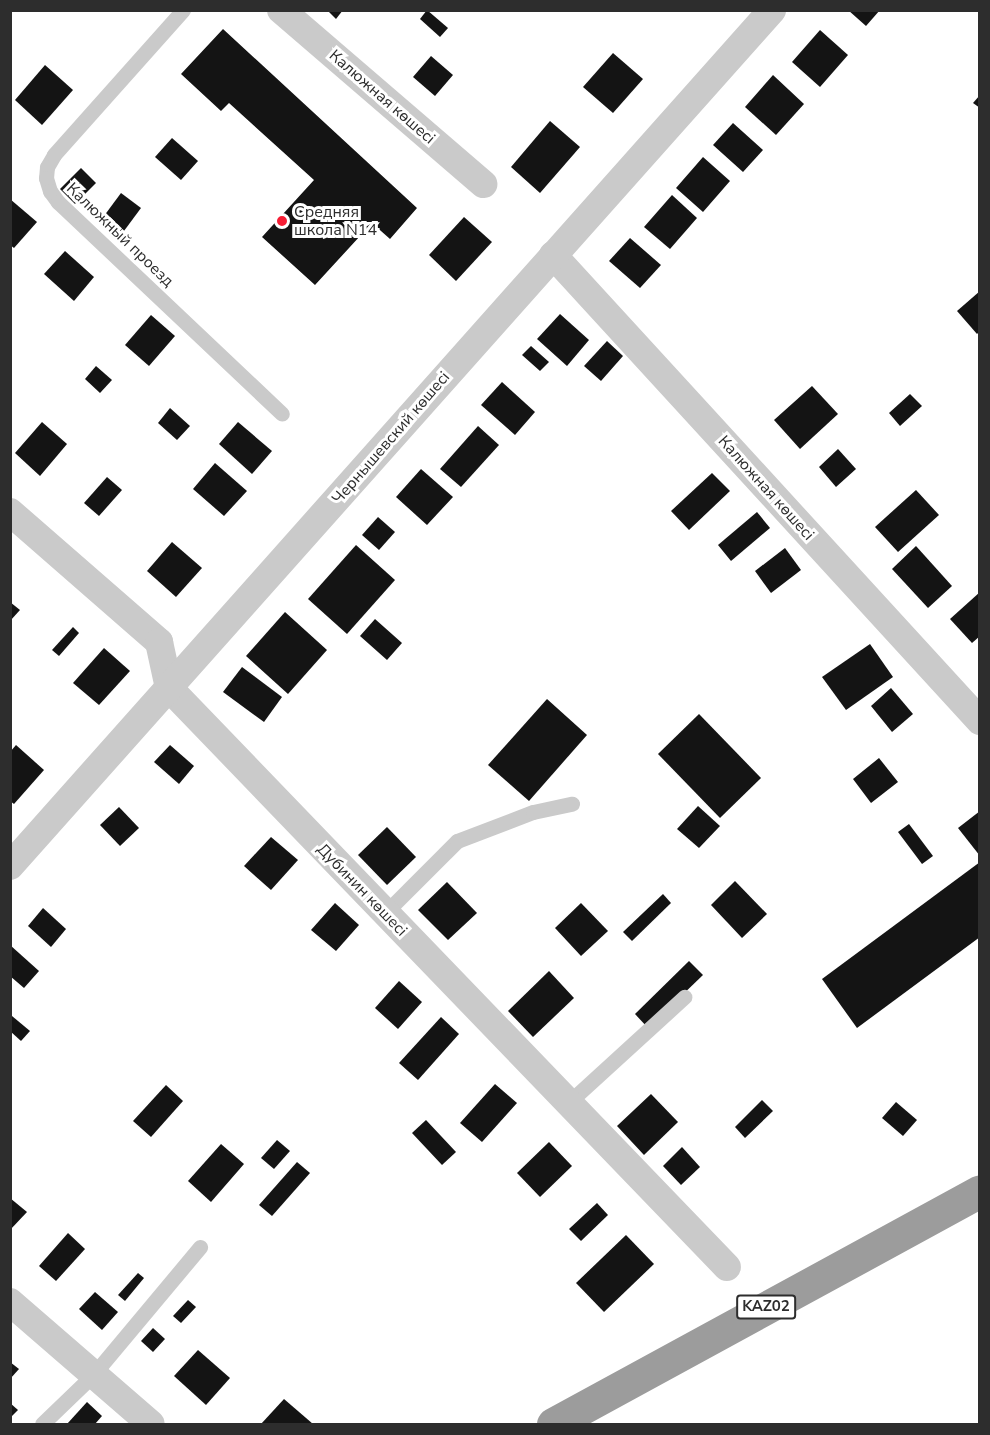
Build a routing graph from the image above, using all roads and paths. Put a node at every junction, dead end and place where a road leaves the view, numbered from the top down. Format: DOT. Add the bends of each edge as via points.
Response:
graph roads {
  1 [pos="183,10"];
  2 [pos="281,10"];
  3 [pos="772,10"];
  4 [pos="483,184"];
  5 [pos="553,255"];
  6 [pos="282,414"];
  7 [pos="10,512"];
  8 [pos="169,688"];
  9 [pos="980,721"];
  10 [pos="572,804"];
  11 [pos="10,866"];
  12 [pos="385,914"];
  13 [pos="684,997"];
  14 [pos="567,1104"];
  15 [pos="980,1191"];
  16 [pos="200,1247"];
  17 [pos="727,1267"];
  18 [pos="10,1302"];
  19 [pos="93,1375"];
  20 [pos="42,1425"];
  21 [pos="151,1425"];
  22 [pos="553,1425"];
  1 -- 6 [label="lane, Калюжный проезд" via="54,155 47,166 48,184 58,202"];
  2 -- 4 [label="street, Калюжная көшесі"];
  3 -- 5 [label="street, Чернышевский көшесі"];
  5 -- 8 [label="street, Чернышевский көшесі"];
  5 -- 9 [label="street, Калюжная көшесі"];
  7 -- 8 [label="street" via="159,642"];
  8 -- 11 [label="street, Чернышевский көшесі"];
  8 -- 12 [label="street, Дубинин көшесі"];
  10 -- 12 [label="lane" via="533,812 457,841"];
  12 -- 14 [label="street, Дубинин көшесі"];
  13 -- 14 [label="lane"];
  14 -- 17 [label="street, Дубинин көшесі"];
  15 -- 22 [label="highway, KAZ02"];
  16 -- 19 [label="lane"];
  18 -- 19 [label="street"];
  19 -- 20 [label="lane"];
  19 -- 21 [label="street"];
}
